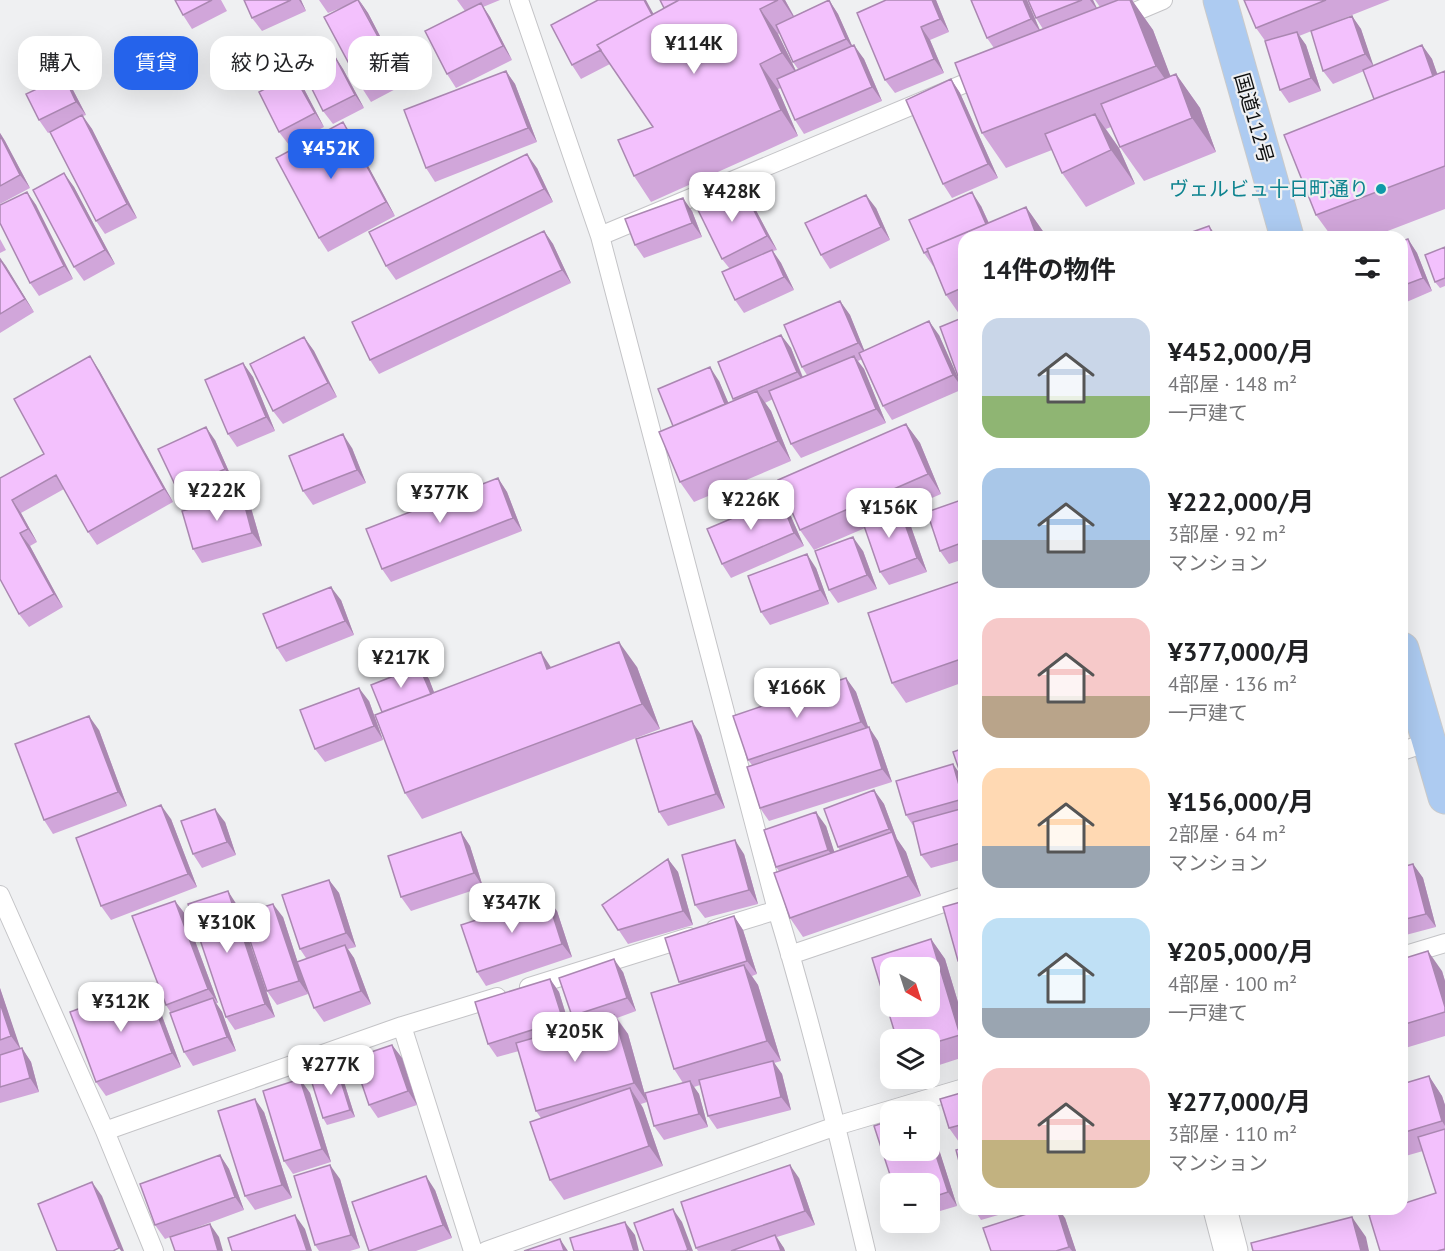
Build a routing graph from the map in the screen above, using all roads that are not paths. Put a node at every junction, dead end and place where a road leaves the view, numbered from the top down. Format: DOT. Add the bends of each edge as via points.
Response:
graph roads {
  1 [pos="519,0"];
  2 [pos="1163,0"];
  3 [pos="1220,0"];
  4 [pos="1097,28"];
  5 [pos="998,69"];
  6 [pos="1285,231"];
  7 [pos="600,236"];
  8 [pos="1408,691"];
  9 [pos="1416,746"];
  10 [pos="1445,797"];
  11 [pos="0,895"];
  12 [pos="958,899"];
  13 [pos="777,910"];
  14 [pos="1445,943"];
  15 [pos="790,954"];
  16 [pos="1408,954"];
  17 [pos="402,1026"];
  18 [pos="958,1090"];
  19 [pos="836,1126"];
  20 [pos="105,1131"];
  21 [pos="1222,1215"];
  22 [pos="154,1251"];
  23 [pos="473,1251"];
  24 [pos="486,1251"];
  25 [pos="866,1251"];
  26 [pos="1232,1251"];
  1 -- 7 [label="lane"];
  2 -- 4 [label="lane"];
  3 -- 6 [label="highway, 国道112号"];
  5 -- 7 [label="lane"];
  7 -- 13 [label="lane"];
  8 -- 9 [label="highway"];
  9 -- 10 [label="highway"];
  11 -- 20 [label="lane"];
  12 -- 15 [label="lane"];
  13 -- 15 [label="lane"];
  13 -- 17 [label="lane"];
  14 -- 16 [label="lane"];
  15 -- 19 [label="lane"];
  17 -- 20 [label="lane"];
  17 -- 23 [label="lane"];
  18 -- 19 [label="lane"];
  19 -- 24 [label="lane"];
  19 -- 25 [label="lane"];
  20 -- 22 [label="lane"];
  21 -- 26 [label="street"];
}
